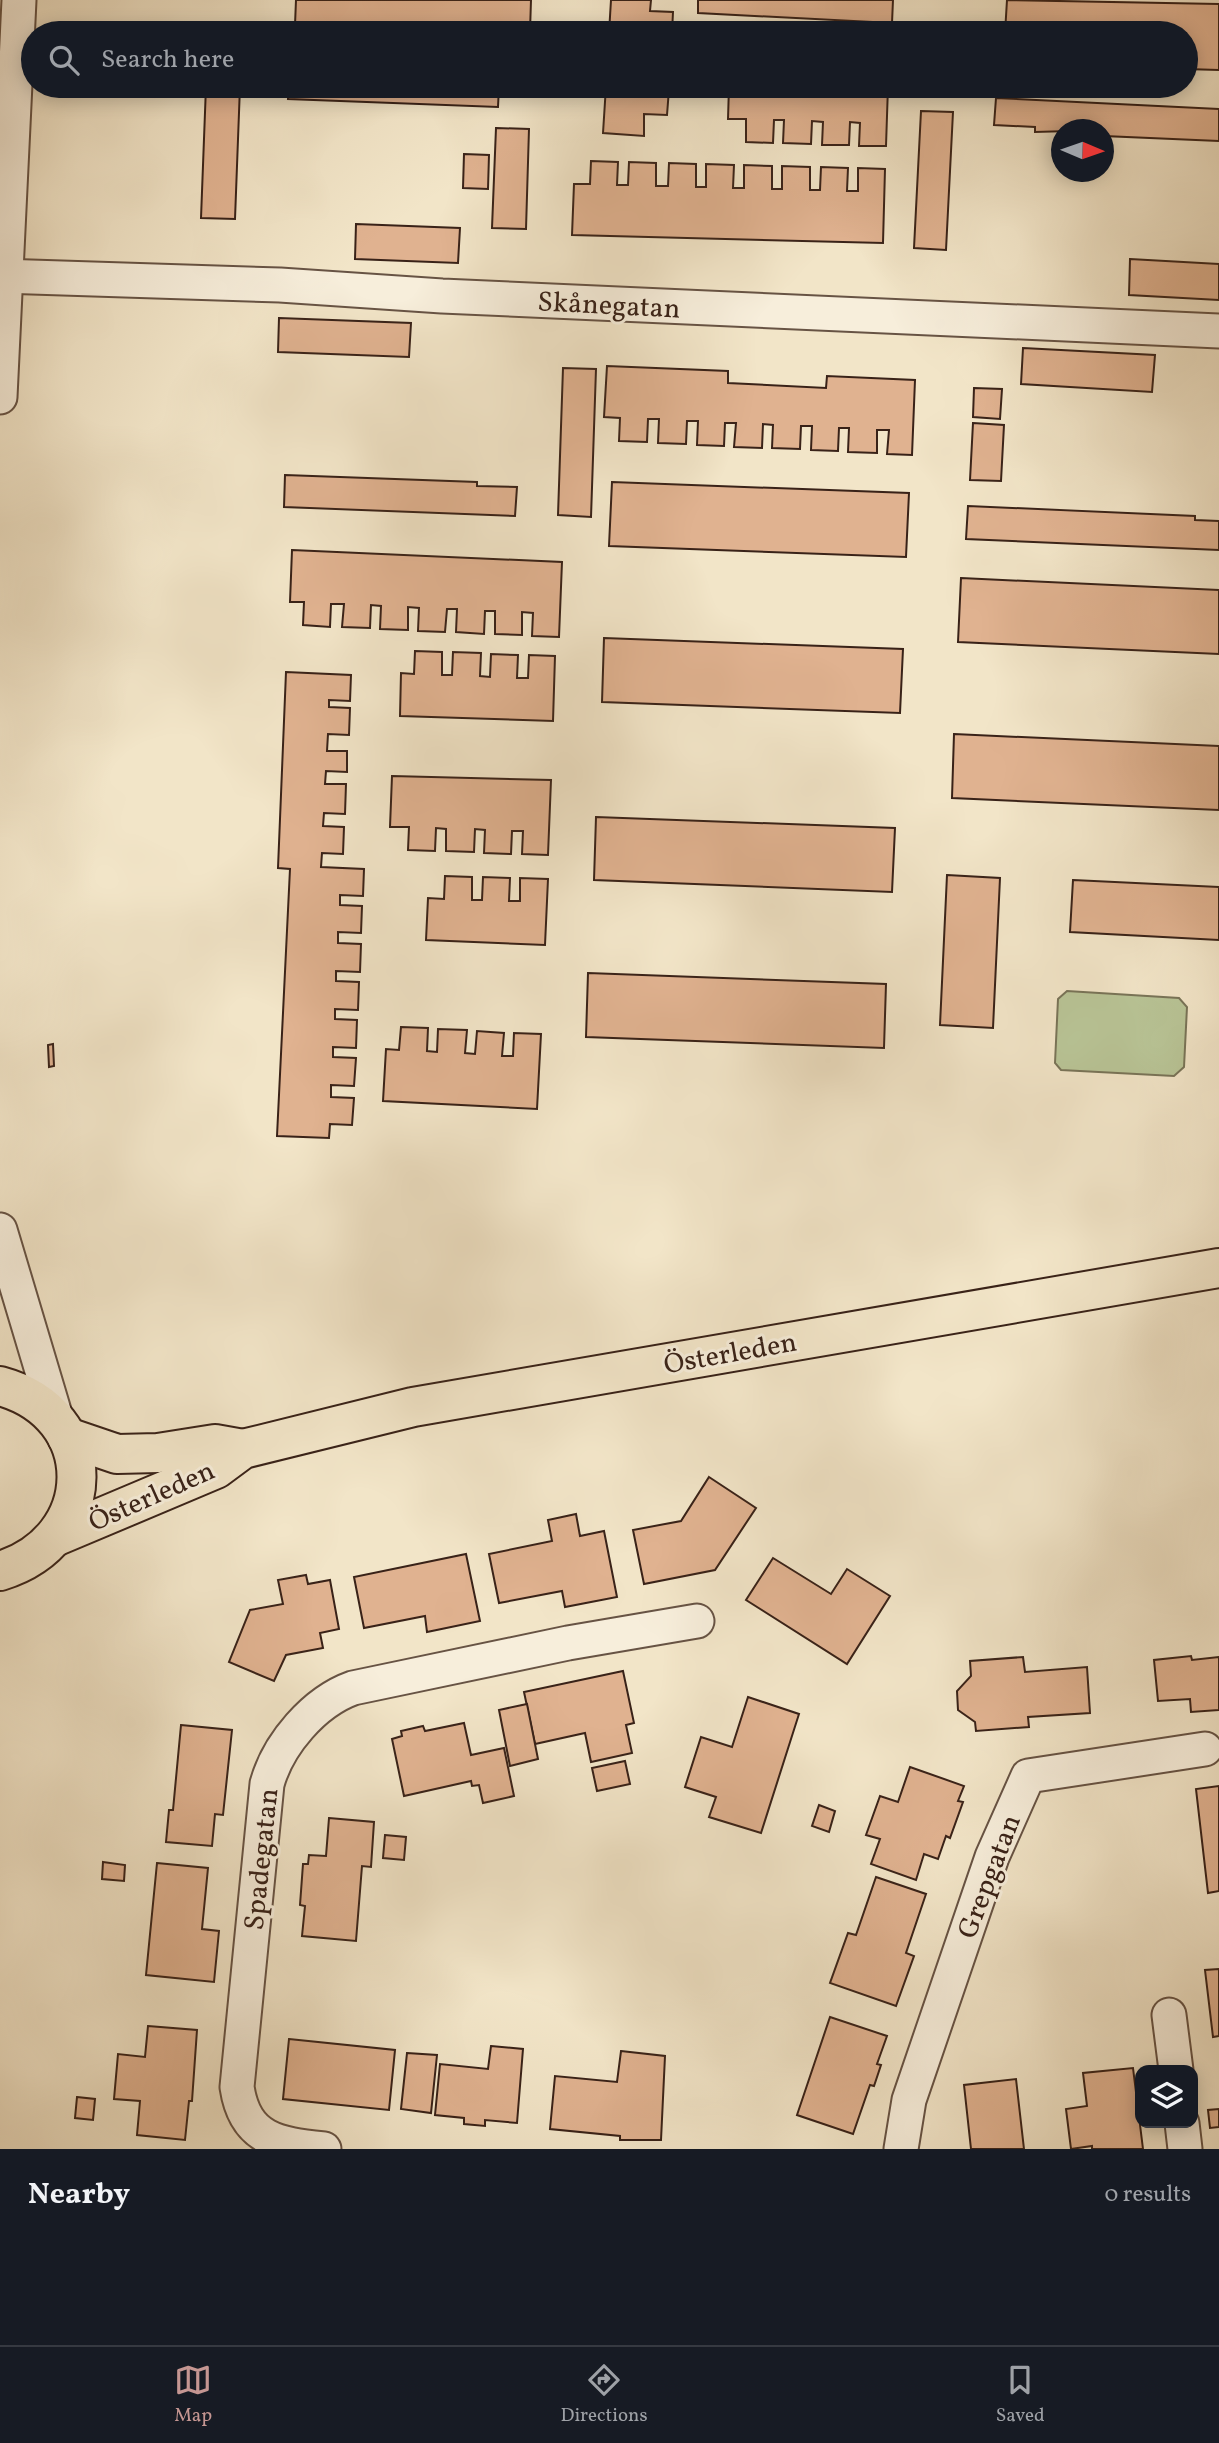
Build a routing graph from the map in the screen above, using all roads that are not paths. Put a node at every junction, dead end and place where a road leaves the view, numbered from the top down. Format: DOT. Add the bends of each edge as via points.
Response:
graph roads {
  1 [pos="19,0"];
  2 [pos="3,276"];
  3 [pos="1219,331"];
  4 [pos="0,397"];
  5 [pos="0,1230"];
  6 [pos="1219,1268"];
  7 [pos="0,1386"];
  8 [pos="62,1429"];
  9 [pos="243,1449"];
  10 [pos="57,1536"];
  11 [pos="0,1572"];
  12 [pos="697,1621"];
  13 [pos="1205,1749"];
  14 [pos="1169,2015"];
  15 [pos="1175,2065"];
  16 [pos="1183,2128"];
  17 [pos="324,2149"];
  18 [pos="901,2149"];
  19 [pos="1185,2149"];
  1 -- 2 [label="street"];
  2 -- 3 [label="street, Skånegatan"];
  2 -- 4 [label="street"];
  5 -- 8 [label="street"];
  6 -- 9 [label="main road, Österleden" via="413,1407"];
  7 -- 8 [label="main road" via="32,1399"];
  8 -- 9 [label="main road, Österleden" via="117,1454 215,1444"];
  8 -- 10 [label="main road" via="77,1481 72,1510"];
  9 -- 10 [label="main road, Österleden" via="216,1469"];
  10 -- 11 [label="main road" via="41,1553"];
  12 -- 17 [label="street, Spadegatan" via="353,1688 320,1705 278,1754 267,1784 237,2087 247,2117 261,2135 290,2146"];
  13 -- 18 [label="street, Grepgatan" via="1028,1776 992,1857 909,2099"];
  14 -- 15 [label="street"];
  16 -- 19 [label="street"];
}
